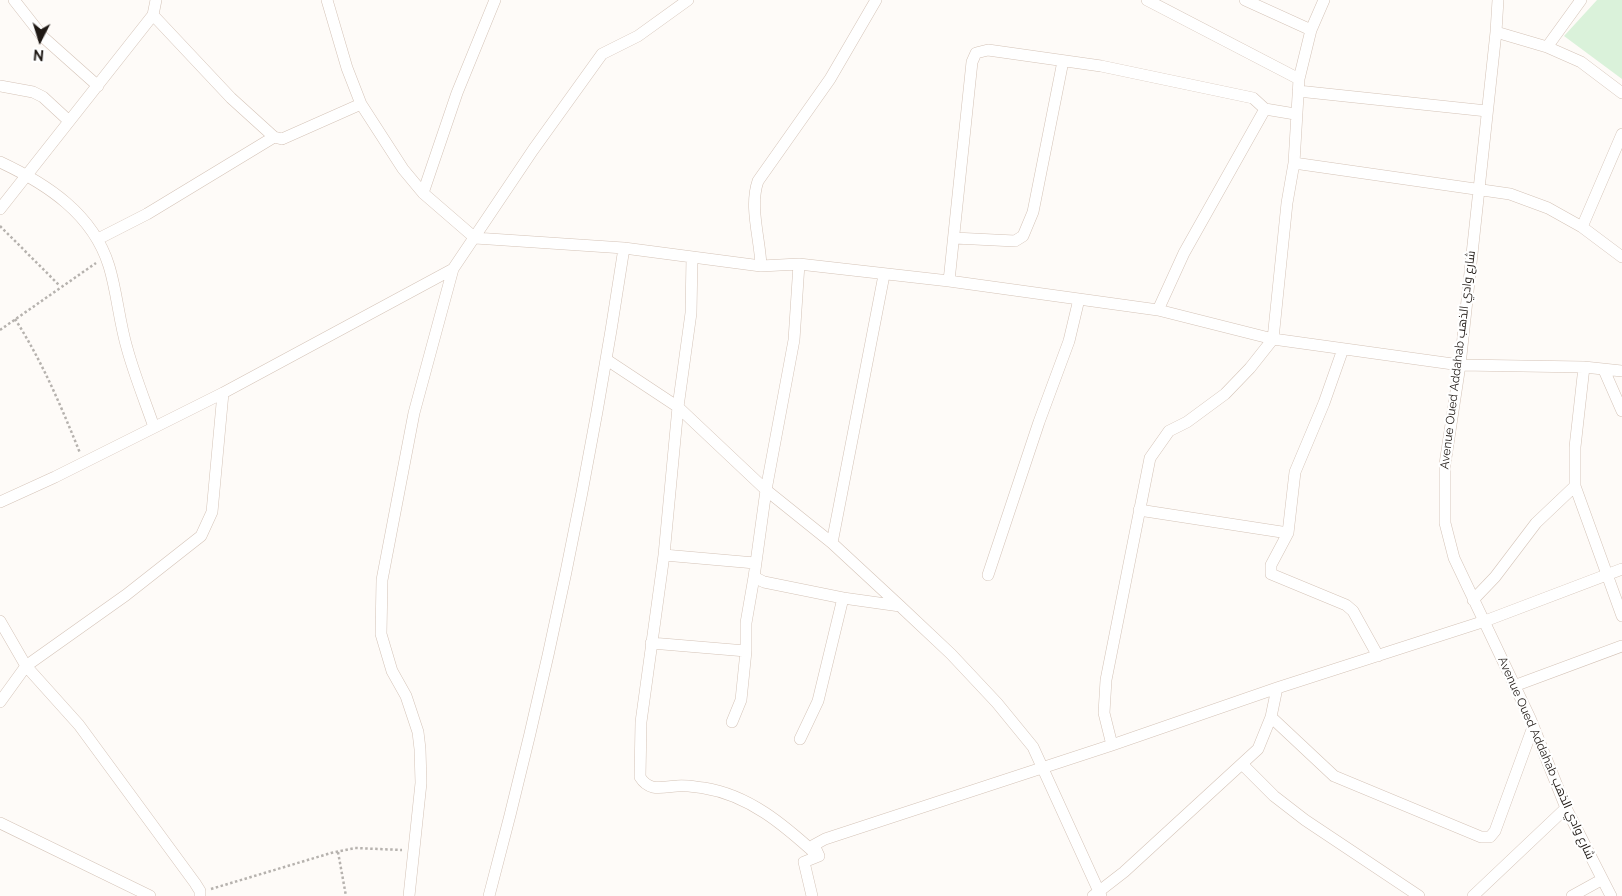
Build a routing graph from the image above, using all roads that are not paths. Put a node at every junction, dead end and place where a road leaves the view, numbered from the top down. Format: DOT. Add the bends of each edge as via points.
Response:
graph roads {
  1 [pos="14,0"];
  2 [pos="156,0"];
  3 [pos="327,0"];
  4 [pos="495,0"];
  5 [pos="688,0"];
  6 [pos="876,0"];
  7 [pos="1146,0"];
  8 [pos="1245,0"];
  9 [pos="1324,0"];
  10 [pos="1498,0"];
  11 [pos="1581,0"];
  12 [pos="153,15"];
  13 [pos="1311,30"];
  14 [pos="1496,32"];
  15 [pos="1547,47"];
  16 [pos="1063,61"];
  17 [pos="1299,79"];
  18 [pos="0,86"];
  19 [pos="98,86"];
  20 [pos="1298,91"];
  21 [pos="1622,92"];
  22 [pos="361,104"];
  23 [pos="1265,109"];
  24 [pos="1487,111"];
  25 [pos="1295,114"];
  26 [pos="69,121"];
  27 [pos="1622,134"];
  28 [pos="274,138"];
  29 [pos="0,162"];
  30 [pos="1294,163"];
  31 [pos="27,175"];
  32 [pos="1478,188"];
  33 [pos="422,194"];
  34 [pos="0,209"];
  35 [pos="1582,227"];
  36 [pos="475,238"];
  37 [pos="954,238"];
  38 [pos="98,239"];
  39 [pos="624,248"];
  40 [pos="692,257"];
  41 [pos="1622,257"];
  42 [pos="799,264"];
  43 [pos="761,266"];
  44 [pos="453,269"];
  45 [pos="884,275"];
  46 [pos="949,281"];
  47 [pos="1079,299"];
  48 [pos="1158,310"];
  49 [pos="1273,339"];
  50 [pos="1343,349"];
  51 [pos="607,360"];
  52 [pos="1460,364"];
  53 [pos="1584,367"];
  54 [pos="1604,370"];
  55 [pos="1622,370"];
  56 [pos="223,393"];
  57 [pos="678,407"];
  58 [pos="1622,411"];
  59 [pos="154,427"];
  60 [pos="1575,486"];
  61 [pos="766,490"];
  62 [pos="0,502"];
  63 [pos="1139,510"];
  64 [pos="1288,533"];
  65 [pos="832,543"];
  66 [pos="664,555"];
  67 [pos="755,563"];
  68 [pos="1622,569"];
  69 [pos="988,575"];
  70 [pos="1606,575"];
  71 [pos="754,578"];
  72 [pos="843,598"];
  73 [pos="1473,600"];
  74 [pos="900,606"];
  75 [pos="1622,616"];
  76 [pos="0,621"];
  77 [pos="1484,621"];
  78 [pos="651,644"];
  79 [pos="1622,646"];
  80 [pos="746,651"];
  81 [pos="1378,656"];
  82 [pos="26,666"];
  83 [pos="1514,686"];
  84 [pos="1277,688"];
  85 [pos="0,702"];
  86 [pos="1271,717"];
  87 [pos="732,722"];
  88 [pos="1533,727"];
  89 [pos="800,740"];
  90 [pos="1112,745"];
  91 [pos="1243,765"];
  92 [pos="1042,768"];
  93 [pos="1566,808"];
  94 [pos="0,823"];
  95 [pos="818,856"];
  96 [pos="1601,880"];
  97 [pos="200,894"];
  98 [pos="1098,895"];
  99 [pos="150,896"];
  100 [pos="409,896"];
  101 [pos="489,896"];
  102 [pos="812,896"];
  103 [pos="1419,896"];
  104 [pos="1473,896"];
  105 [pos="1572,896"];
  106 [pos="1611,896"];
  1 -- 19 [label="street" via="43,38"];
  2 -- 12 [label="street"];
  3 -- 22 [label="street"];
  4 -- 33 [label="street" via="457,93"];
  5 -- 36 [label="street" via="638,36 602,54"];
  6 -- 43 [label="street" via="830,80 758,180 754,204"];
  7 -- 17 [label="street"];
  8 -- 13 [label="street"];
  9 -- 13 [label="street"];
  10 -- 14 [label="street, Avenue Oued Addahab شارع وادي الذهب"];
  11 -- 15 [label="street"];
  12 -- 19 [label="street"];
  12 -- 28 [label="street" via="231,98"];
  13 -- 17 [label="street"];
  14 -- 15 [label="street"];
  14 -- 24 [label="street, Avenue Oued Addahab شارع وادي الذهب"];
  15 -- 21 [label="street" via="1581,62"];
  16 -- 23 [label="street" via="1253,98"];
  16 -- 37 [label="street" via="1033,212 1023,236 1015,241"];
  16 -- 37 [label="street" via="988,50 974,56"];
  17 -- 20 [label="street"];
  18 -- 26 [label="street" via="43,97"];
  19 -- 26 [label="street"];
  20 -- 24 [label="street"];
  20 -- 25 [label="street"];
  22 -- 28 [label="street" via="282,139"];
  22 -- 33 [label="street"];
  23 -- 25 [label="street"];
  23 -- 48 [label="street" via="1188,245"];
  24 -- 32 [label="street, Avenue Oued Addahab شارع وادي الذهب"];
  25 -- 30 [label="street"];
  26 -- 31 [label="street"];
  27 -- 35 [label="street"];
  28 -- 38 [label="street" via="147,214"];
  29 -- 31 [label="street"];
  30 -- 32 [label="street"];
  30 -- 49 [label="street"];
  31 -- 34 [label="street"];
  31 -- 38 [label="street" via="72,206"];
  32 -- 35 [label="street" via="1510,194 1548,208"];
  32 -- 52 [label="street, Avenue Oued Addahab شارع وادي الذهب"];
  33 -- 36 [label="street"];
  35 -- 41 [label="street"];
  36 -- 39 [label="street"];
  36 -- 44 [label="street"];
  37 -- 46 [label="street"];
  38 -- 59 [label="street" via="127,348"];
  39 -- 40 [label="street"];
  39 -- 51 [label="street"];
  40 -- 43 [label="street"];
  40 -- 57 [label="street" via="691,313"];
  42 -- 43 [label="street"];
  42 -- 45 [label="street"];
  42 -- 61 [label="street" via="794,340"];
  44 -- 56 [label="street"];
  44 -- 100 [label="street" via="414,413 382,580 381,634 392,671 406,696 418,732 421,783"];
  45 -- 46 [label="street"];
  45 -- 65 [label="street"];
  46 -- 47 [label="street"];
  47 -- 48 [label="street"];
  47 -- 69 [label="street" via="1069,342"];
  48 -- 49 [label="street"];
  49 -- 50 [label="street"];
  49 -- 63 [label="street" via="1225,394 1169,431 1157,446 1150,458"];
  50 -- 52 [label="street"];
  50 -- 64 [label="street" via="1295,472"];
  51 -- 57 [label="street"];
  51 -- 101 [label="street" via="554,633 524,767"];
  52 -- 53 [label="street"];
  52 -- 73 [label="street, Avenue Oued Addahab شارع وادي الذهب" via="1445,464 1445,523 1454,558"];
  53 -- 54 [label="street"];
  53 -- 60 [label="street" via="1575,447"];
  54 -- 55 [label="street"];
  54 -- 58 [label="street"];
  56 -- 59 [label="street"];
  56 -- 82 [label="street" via="212,512 201,536 126,595"];
  57 -- 61 [label="street"];
  57 -- 66 [label="street"];
  59 -- 62 [label="street"];
  60 -- 70 [label="street"];
  60 -- 73 [label="street" via="1536,523"];
  61 -- 65 [label="street"];
  61 -- 67 [label="street"];
  63 -- 64 [label="street"];
  63 -- 90 [label="street" via="1104,699"];
  64 -- 81 [label="street" via="1271,565 1270,574 1346,605 1353,611"];
  65 -- 74 [label="street"];
  66 -- 67 [label="street"];
  66 -- 78 [label="street"];
  67 -- 71 [label="street"];
  68 -- 70 [label="street"];
  70 -- 75 [label="street"];
  70 -- 77 [label="street"];
  71 -- 72 [label="street"];
  71 -- 80 [label="street" via="746,623"];
  72 -- 74 [label="street"];
  72 -- 89 [label="street" via="818,701"];
  73 -- 77 [label="street, Avenue Oued Addahab شارع وادي الذهب"];
  74 -- 92 [label="street" via="997,704 1033,746"];
  76 -- 82 [label="street"];
  77 -- 81 [label="street"];
  77 -- 83 [label="street, Avenue Oued Addahab شارع وادي الذهب"];
  78 -- 80 [label="street"];
  78 -- 95 [label="street" via="641,722 640,777 643,782 657,788 678,786 728,793 761,810"];
  79 -- 83 [label="street"];
  80 -- 87 [label="street" via="741,700"];
  81 -- 84 [label="street"];
  82 -- 85 [label="street"];
  82 -- 97 [label="street" via="79,725 160,833"];
  83 -- 88 [label="street, Avenue Oued Addahab شارع وادي الذهب"];
  84 -- 86 [label="street"];
  84 -- 90 [label="street"];
  86 -- 88 [label="street" via="1334,776 1481,837 1490,837 1495,832"];
  86 -- 91 [label="street" via="1258,749"];
  88 -- 93 [label="street, Avenue Oued Addahab شارع وادي الذهب"];
  90 -- 92 [label="street"];
  91 -- 98 [label="street"];
  91 -- 103 [label="street" via="1274,796 1305,820"];
  92 -- 95 [label="street" via="825,839 814,845"];
  92 -- 98 [label="street"];
  93 -- 96 [label="street, Avenue Oued Addahab شارع وادي الذهب"];
  93 -- 104 [label="street"];
  94 -- 99 [label="street"];
  95 -- 102 [label="street" via="804,862"];
  96 -- 105 [label="street"];
  96 -- 106 [label="street, Avenue Oued Addahab شارع وادي الذهب"];
}
